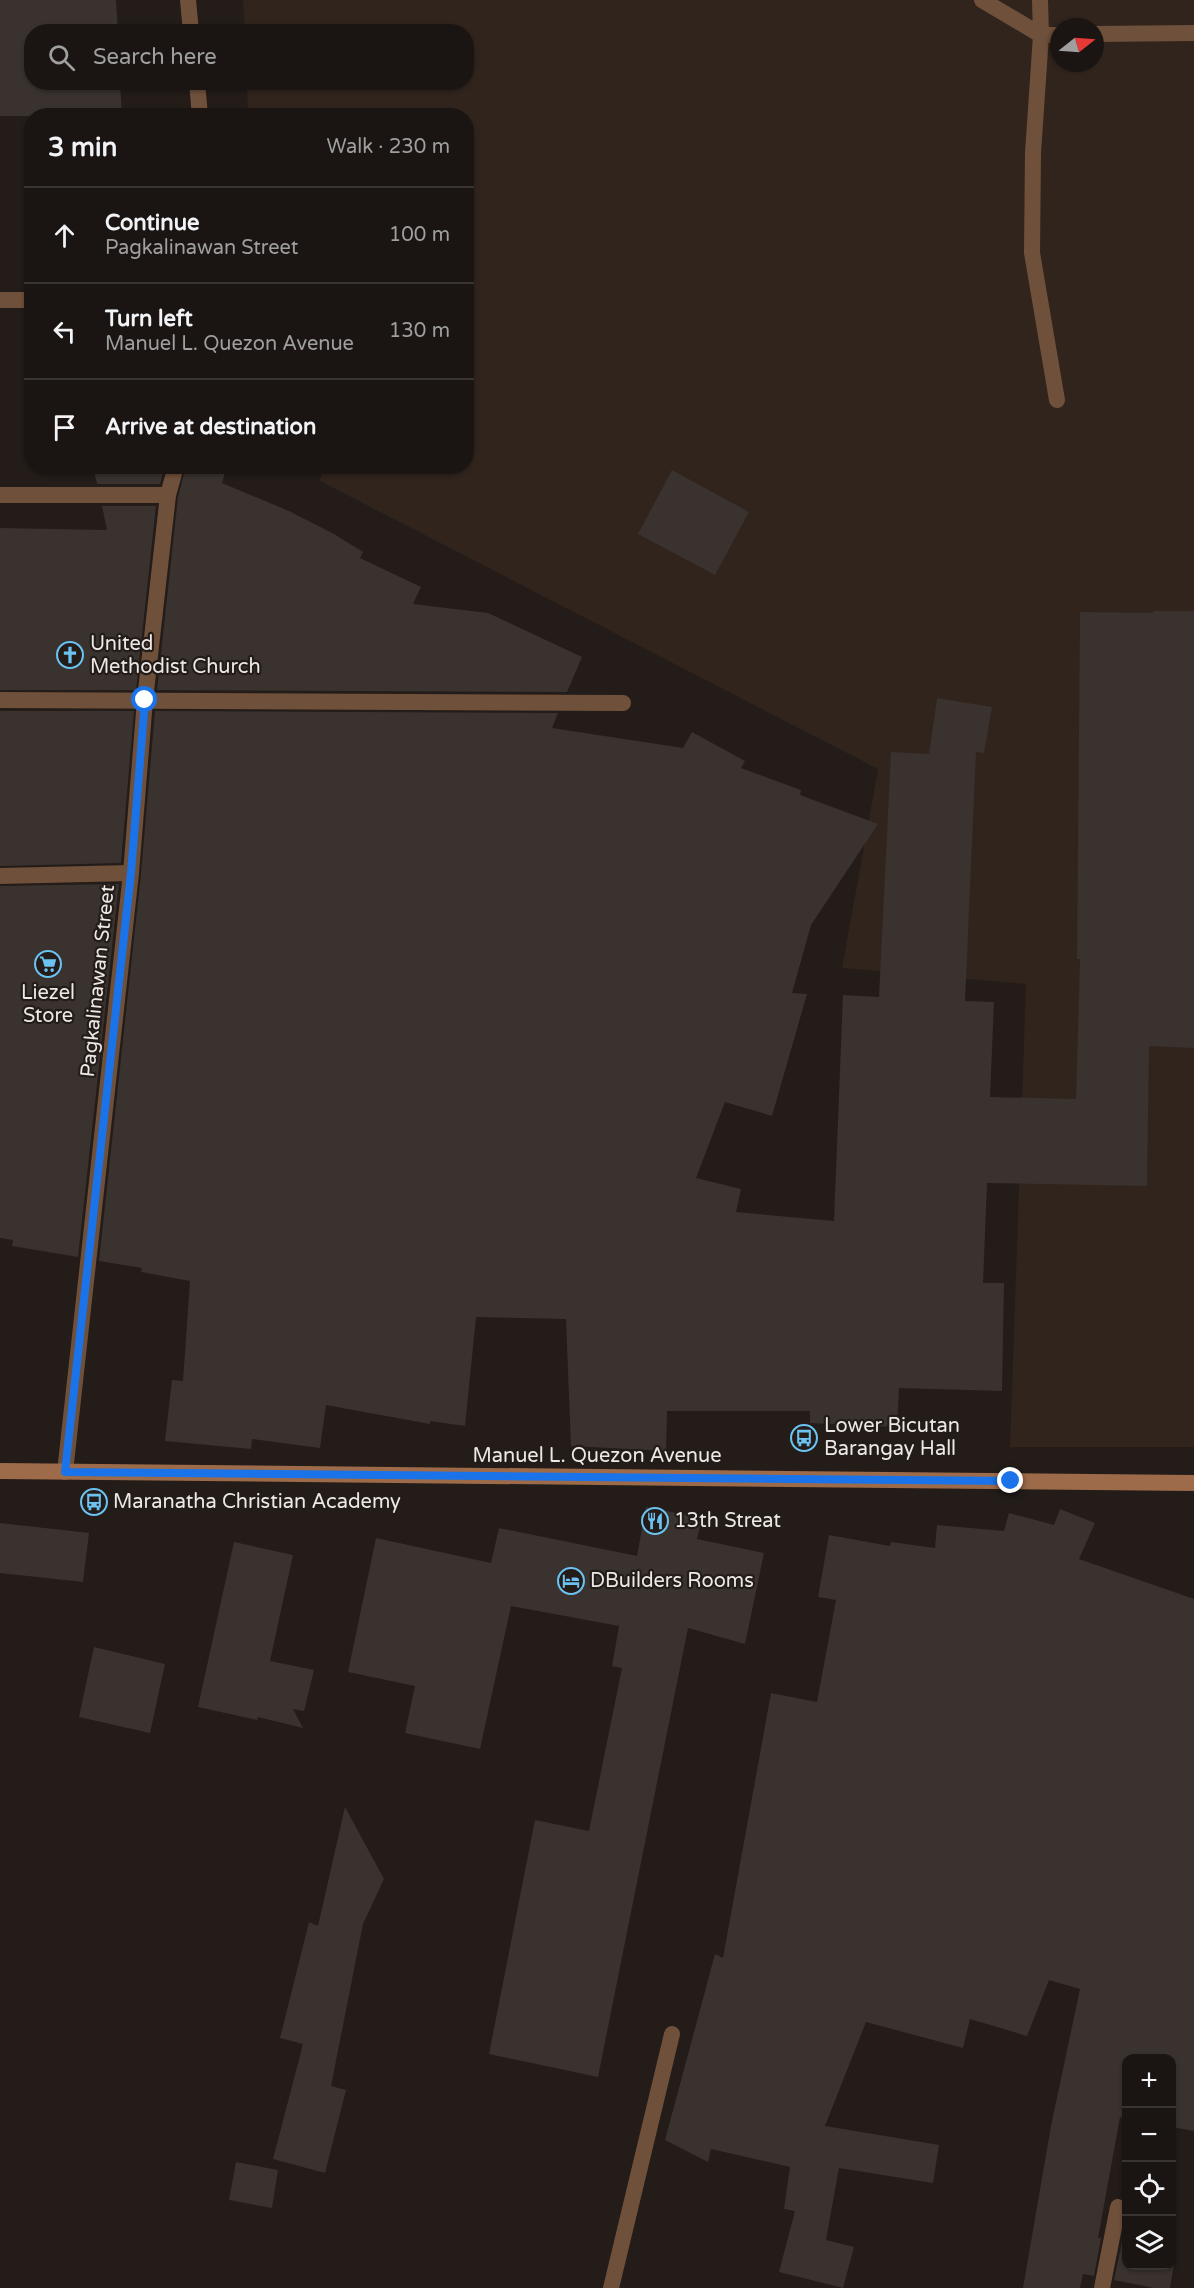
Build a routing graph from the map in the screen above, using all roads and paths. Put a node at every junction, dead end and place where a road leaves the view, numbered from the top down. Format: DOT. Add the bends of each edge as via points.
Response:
graph roads {
  1 [pos="188,0"];
  2 [pos="982,0"];
  3 [pos="1040,0"];
  4 [pos="191,24"];
  5 [pos="1194,33"];
  6 [pos="1104,34"];
  7 [pos="1041,35"];
  8 [pos="1050,35"];
  9 [pos="198,90"];
  10 [pos="199,108"];
  11 [pos="0,300"];
  12 [pos="24,300"];
  13 [pos="1057,400"];
  14 [pos="174,474"];
  15 [pos="0,495"];
  16 [pos="168,495"];
  17 [pos="0,700"];
  18 [pos="145,700"];
  19 [pos="623,703"];
  20 [pos="131,873"];
  21 [pos="0,876"];
  22 [pos="0,1471"];
  23 [pos="65,1472"];
  24 [pos="1194,1483"];
  25 [pos="672,2034"];
  26 [pos="1118,2207"];
  27 [pos="611,2288"];
  28 [pos="1102,2288"];
  1 -- 4 [label="street"];
  2 -- 7 [label="street"];
  3 -- 7 [label="street"];
  5 -- 6 [label="street"];
  7 -- 8 [label="street"];
  7 -- 13 [label="street" via="1033,153 1032,253"];
  9 -- 10 [label="street"];
  11 -- 12 [label="street"];
  14 -- 16 [label="street, Pagkalinawan Street"];
  15 -- 16 [label="street"];
  16 -- 18 [label="street, Pagkalinawan Street"];
  17 -- 18 [label="street"];
  18 -- 19 [label="street"];
  18 -- 20 [label="street, Pagkalinawan Street"];
  20 -- 21 [label="street"];
  20 -- 23 [label="street, Pagkalinawan Street"];
  22 -- 23 [label="main road, Manuel L. Quezon Avenue"];
  23 -- 24 [label="main road, Manuel L. Quezon Avenue"];
  25 -- 27 [label="street"];
  26 -- 28 [label="street"];
}
